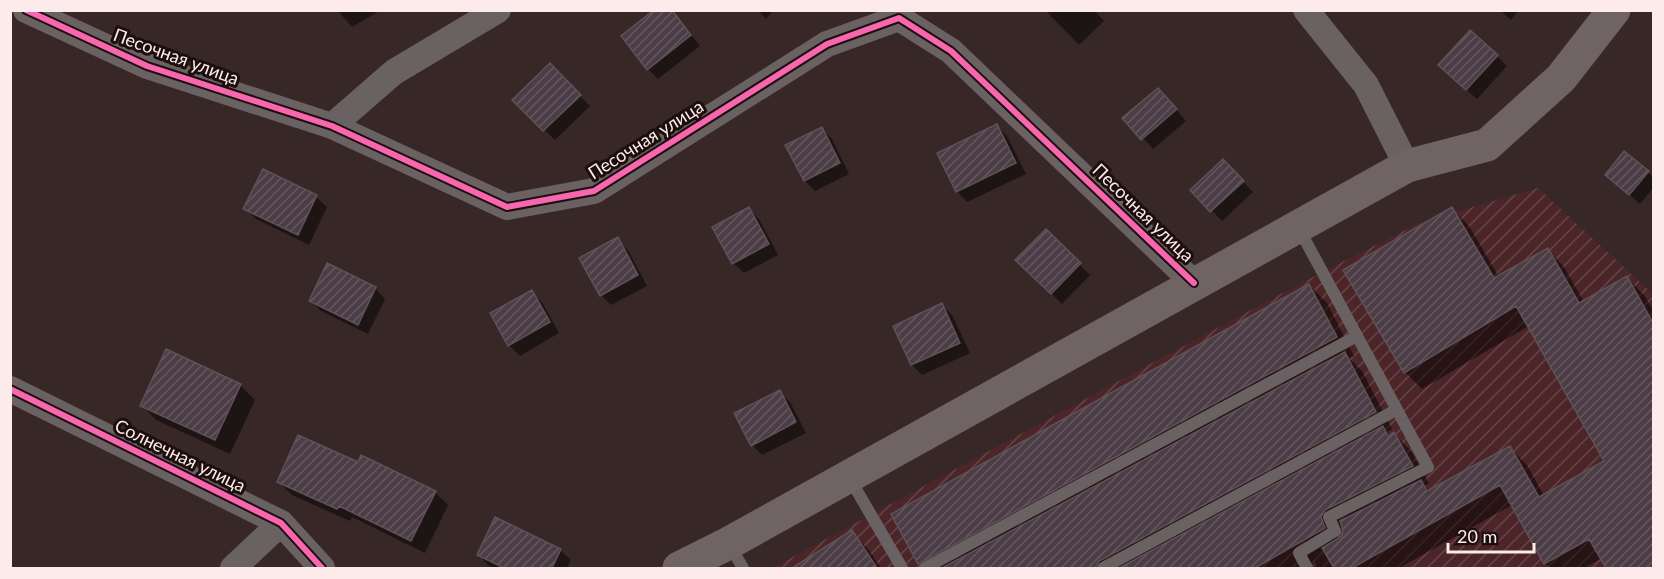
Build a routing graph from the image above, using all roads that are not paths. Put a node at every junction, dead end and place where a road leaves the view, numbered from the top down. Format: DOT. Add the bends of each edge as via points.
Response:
graph roads {
  1 [pos="26,10"];
  2 [pos="498,10"];
  3 [pos="1306,10"];
  4 [pos="1614,10"];
  5 [pos="332,126"];
  6 [pos="1407,166"];
  7 [pos="1297,225"];
  8 [pos="1194,283"];
  9 [pos="1357,336"];
  10 [pos="10,389"];
  11 [pos="1396,410"];
  12 [pos="848,476"];
  13 [pos="281,523"];
  14 [pos="736,556"];
  15 [pos="1302,567"];
  16 [pos="233,568"];
  17 [pos="322,568"];
  18 [pos="679,568"];
  19 [pos="902,568"];
  20 [pos="925,568"];
  21 [pos="1103,568"];
  1 -- 5 [label="street, Песочная улица" via="147,66"];
  2 -- 5 [label="street" via="394,72"];
  3 -- 6 [label="street" via="1366,85"];
  4 -- 6 [label="main road" via="1561,78 1487,145"];
  5 -- 8 [label="street, Песочная улица" via="507,207 594,191 827,44 899,18 951,51"];
  6 -- 7 [label="main road"];
  7 -- 8 [label="main road"];
  7 -- 9 [label="lane"];
  8 -- 12 [label="main road"];
  9 -- 11 [label="lane"];
  9 -- 20 [label="lane"];
  10 -- 13 [label="street, Солнечная улица"];
  11 -- 15 [label="lane" via="1428,467 1329,517 1335,531 1299,553"];
  11 -- 21 [label="lane"];
  12 -- 14 [label="main road"];
  12 -- 19 [label="lane"];
  13 -- 16 [label="street"];
  13 -- 17 [label="street, Солнечная улица"];
  14 -- 18 [label="main road"];
}
